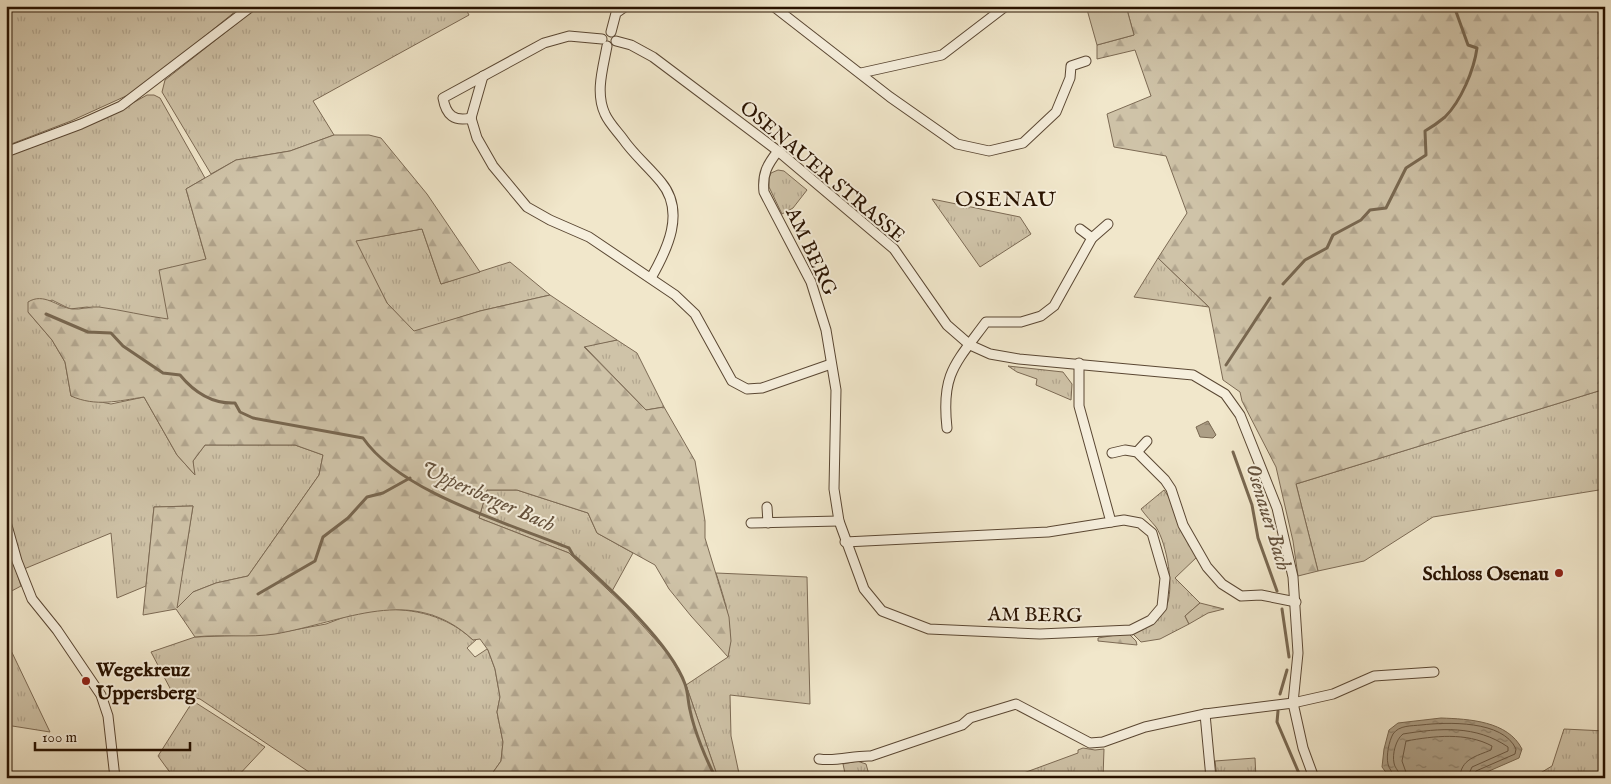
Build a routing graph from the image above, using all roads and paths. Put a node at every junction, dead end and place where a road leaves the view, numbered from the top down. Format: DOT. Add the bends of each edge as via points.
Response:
graph roads {
  1 [pos="252,6"];
  2 [pos="626,6"];
  3 [pos="773,6"];
  4 [pos="1006,6"];
  5 [pos="610,32"];
  6 [pos="616,41"];
  7 [pos="605,42"];
  8 [pos="1086,60"];
  9 [pos="861,73"];
  10 [pos="483,76"];
  11 [pos="471,118"];
  12 [pos="778,151"];
  13 [pos="6,152"];
  14 [pos="1108,224"];
  15 [pos="1080,229"];
  16 [pos="1092,238"];
  17 [pos="651,278"];
  18 [pos="970,345"];
  19 [pos="1079,363"];
  20 [pos="831,364"];
  21 [pos="947,428"];
  22 [pos="1147,442"];
  23 [pos="1137,452"];
  24 [pos="1112,453"];
  25 [pos="767,507"];
  26 [pos="840,521"];
  27 [pos="6,522"];
  28 [pos="1111,522"];
  29 [pos="751,523"];
  30 [pos="768,523"];
  31 [pos="846,542"];
  32 [pos="1296,602"];
  33 [pos="1434,672"];
  34 [pos="1293,703"];
  35 [pos="1205,714"];
  36 [pos="819,759"];
  37 [pos="115,778"];
  38 [pos="1211,778"];
  39 [pos="1314,778"];
  1 -- 13 [label="street" via="120,106"];
  2 -- 5 [label="street" via="616,13"];
  3 -- 9 [label="street"];
  4 -- 9 [label="street" via="942,55"];
  5 -- 6 [label="street" via="615,34"];
  5 -- 7 [label="street" via="605,34"];
  6 -- 7 [label="street" via="613,46"];
  6 -- 12 [label="street, OSENAUER STRASSE" via="653,57"];
  7 -- 10 [label="street" via="569,36 544,44"];
  7 -- 17 [label="street" via="600,93 605,114 628,147 663,184 671,201 673,223 668,247"];
  8 -- 9 [label="street" via="1071,66 1070,78 1056,112 1049,119 1023,143 989,152 957,144 890,98"];
  10 -- 11 [label="street"];
  10 -- 11 [label="street" via="443,98 449,115 456,120"];
  11 -- 17 [label="street" via="477,138 493,166 527,207 589,237"];
  12 -- 18 [label="street, OSENAUER STRASSE" via="894,249 947,325"];
  12 -- 20 [label="street, AM BERG" via="766,165 762,178 764,192 811,282 826,330"];
  14 -- 16 [label="street"];
  15 -- 16 [label="street"];
  16 -- 18 [label="street" via="1054,306 1041,316 1021,322 986,322"];
  17 -- 20 [label="street" via="676,295 695,314 732,381 746,389 762,388"];
  18 -- 19 [label="street, OSENAUER STRASSE" via="990,354 1019,359"];
  18 -- 21 [label="street" via="948,378 944,401"];
  19 -- 28 [label="street" via="1079,406"];
  19 -- 32 [label="street, OSENAUER STRASSE" via="1193,375 1226,394 1240,415 1277,508"];
  20 -- 26 [label="street, AM BERG" via="836,390 834,489"];
  22 -- 23 [label="street"];
  23 -- 24 [label="street"];
  23 -- 32 [label="street" via="1171,489 1183,525 1207,567 1222,584 1241,596 1262,595"];
  25 -- 30 [label="street"];
  26 -- 30 [label="street"];
  26 -- 31 [label="street, AM BERG"];
  27 -- 37 [label="street" via="32,599 101,695 108,716"];
  28 -- 31 [label="street, AM BERG" via="1048,532"];
  28 -- 31 [label="street, AM BERG" via="1140,523 1152,533 1165,578 1162,607 1151,620 1131,630 1040,634 929,629 882,611 864,589"];
  29 -- 30 [label="street"];
  32 -- 34 [label="street, OSENAUER STRASSE" via="1298,653"];
  33 -- 34 [label="street" via="1374,676 1334,694"];
  34 -- 35 [label="street"];
  34 -- 39 [label="street, OSENAUER STRASSE" via="1303,748"];
  35 -- 36 [label="street" via="1145,726 1103,742 1090,743 1016,704 871,756"];
  35 -- 38 [label="street"];
}
